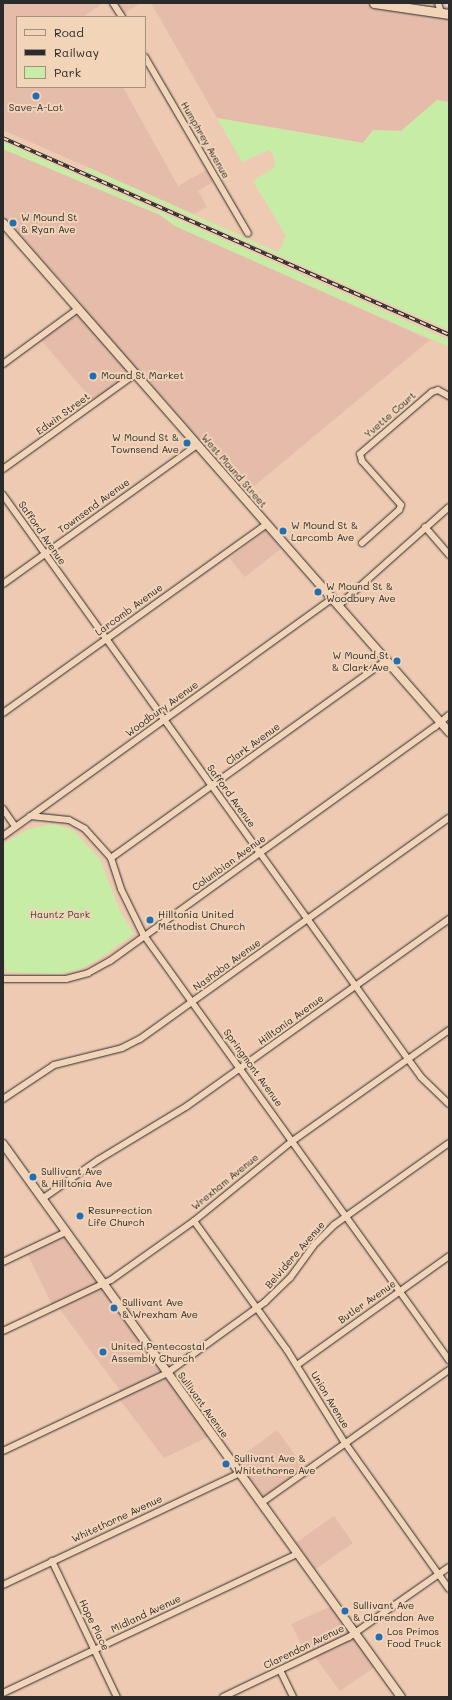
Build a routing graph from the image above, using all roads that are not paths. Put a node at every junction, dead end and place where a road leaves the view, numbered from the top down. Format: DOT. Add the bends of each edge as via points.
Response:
graph roads {
  1 [pos="113,3"];
  2 [pos="374,3"];
  3 [pos="438,3"];
  4 [pos="445,13"];
  5 [pos="121,16"];
  6 [pos="146,59"];
  7 [pos="3,223"];
  8 [pos="248,233"];
  9 [pos="78,309"];
  10 [pos="4,361"];
  11 [pos="135,374"];
  12 [pos="449,396"];
  13 [pos="197,445"];
  14 [pos="3,469"];
  15 [pos="3,495"];
  16 [pos="449,507"];
  17 [pos="267,524"];
  18 [pos="425,527"];
  19 [pos="362,543"];
  20 [pos="45,554"];
  21 [pos="449,555"];
  22 [pos="3,584"];
  23 [pos="333,598"];
  24 [pos="338,605"];
  25 [pos="106,639"];
  26 [pos="387,660"];
  27 [pos="3,713"];
  28 [pos="449,715"];
  29 [pos="164,720"];
  30 [pos="441,722"];
  31 [pos="449,732"];
  32 [pos="212,786"];
  33 [pos="3,809"];
  34 [pos="30,816"];
  35 [pos="449,818"];
  36 [pos="15,826"];
  37 [pos="3,836"];
  38 [pos="260,853"];
  39 [pos="110,858"];
  40 [pos="449,919"];
  41 [pos="308,920"];
  42 [pos="145,936"];
  43 [pos="3,979"];
  44 [pos="356,986"];
  45 [pos="193,1002"];
  46 [pos="449,1030"];
  47 [pos="408,1059"];
  48 [pos="241,1068"];
  49 [pos="3,1099"];
  50 [pos="449,1104"];
  51 [pos="293,1141"];
  52 [pos="449,1143"];
  53 [pos="3,1144"];
  54 [pos="42,1199"];
  55 [pos="346,1216"];
  56 [pos="194,1221"];
  57 [pos="66,1232"];
  58 [pos="449,1256"];
  59 [pos="3,1262"];
  60 [pos="104,1284"];
  61 [pos="400,1291"];
  62 [pos="257,1308"];
  63 [pos="3,1331"];
  64 [pos="449,1360"];
  65 [pos="297,1365"];
  66 [pos="449,1370"];
  67 [pos="167,1372"];
  68 [pos="345,1444"];
  69 [pos="3,1451"];
  70 [pos="240,1473"];
  71 [pos="261,1503"];
  72 [pos="297,1554"];
  73 [pos="52,1561"];
  74 [pos="449,1567"];
  75 [pos="438,1574"];
  76 [pos="3,1585"];
  77 [pos="449,1590"];
  78 [pos="355,1634"];
  79 [pos="95,1650"];
  80 [pos="280,1670"];
  81 [pos="3,1694"];
  82 [pos="117,1697"];
  83 [pos="223,1697"];
  84 [pos="293,1697"];
  85 [pos="401,1697"];
  1 -- 5 [label="street"];
  2 -- 4 [label="main road"];
  3 -- 4 [label="street"];
  6 -- 8 [label="street, Humphrey Avenue"];
  7 -- 9 [label="main road, West Mound Street"];
  9 -- 10 [label="street"];
  9 -- 11 [label="main road, West Mound Street"];
  11 -- 13 [label="main road, West Mound Street"];
  11 -- 14 [label="street, Edwin Street"];
  12 -- 19 [label="street, Yvette Court" via="435,390 362,452 360,457 401,505 399,510"];
  13 -- 17 [label="main road, West Mound Street"];
  13 -- 20 [label="street, Townsend Avenue"];
  15 -- 20 [label="street, Safford Avenue"];
  16 -- 18 [label="street"];
  17 -- 23 [label="main road, West Mound Street"];
  17 -- 25 [label="street, Larcomb Avenue"];
  18 -- 21 [label="street"];
  18 -- 24 [label="street"];
  20 -- 22 [label="street, Townsend Avenue"];
  20 -- 25 [label="street, Safford Avenue"];
  23 -- 24 [label="main road, West Mound Street"];
  23 -- 29 [label="street, Woodbury Avenue"];
  24 -- 26 [label="main road, West Mound Street"];
  25 -- 27 [label="street, Larcomb Avenue"];
  25 -- 29 [label="street, Safford Avenue"];
  26 -- 30 [label="main road, West Mound Street"];
  26 -- 32 [label="street, Clark Avenue"];
  28 -- 30 [label="street, Columbian Avenue"];
  29 -- 32 [label="street, Safford Avenue"];
  29 -- 34 [label="street, Woodbury Avenue"];
  30 -- 31 [label="main road, West Mound Street"];
  30 -- 38 [label="street, Columbian Avenue"];
  32 -- 38 [label="street, Safford Avenue"];
  32 -- 39 [label="street, Clark Avenue"];
  33 -- 36 [label="street"];
  34 -- 36 [label="street, Woodbury Avenue"];
  34 -- 39 [label="street, Springmont Avenue" via="69,820 85,829"];
  35 -- 41 [label="street, Nashoba Avenue"];
  36 -- 37 [label="street, Woodbury Avenue"];
  38 -- 41 [label="street, Safford Avenue"];
  38 -- 42 [label="street, Columbian Avenue"];
  39 -- 42 [label="street, Springmont Avenue" via="121,889"];
  40 -- 44 [label="street, Hilltonia Avenue"];
  41 -- 44 [label="street, Safford Avenue"];
  41 -- 45 [label="street, Nashoba Avenue"];
  42 -- 43 [label="street, Columbian Avenue" via="88,973 66,979"];
  42 -- 45 [label="street, Springmont Avenue"];
  44 -- 47 [label="street, Safford Avenue"];
  44 -- 48 [label="street, Hilltonia Avenue"];
  45 -- 48 [label="street, Springmont Avenue"];
  45 -- 49 [label="street, Nashoba Avenue" via="140,1039 122,1048 54,1065"];
  46 -- 47 [label="street, Wrexham Avenue"];
  47 -- 50 [label="street, Safford Avenue" via="421,1077"];
  47 -- 51 [label="street, Wrexham Avenue"];
  48 -- 51 [label="street, Springmont Avenue"];
  48 -- 54 [label="street, Hilltonia Avenue" via="187,1106 98,1160"];
  51 -- 55 [label="street, Springmont Avenue"];
  51 -- 56 [label="street, Wrexham Avenue"];
  52 -- 55 [label="street, Belvidere Avenue"];
  53 -- 54 [label="main road, Sullivant Avenue"];
  54 -- 57 [label="main road, Sullivant Avenue"];
  55 -- 61 [label="street, Springmont Avenue"];
  55 -- 62 [label="street, Belvidere Avenue" via="313,1246 278,1291"];
  56 -- 60 [label="street, Wrexham Avenue"];
  56 -- 62 [label="street, Union Avenue"];
  57 -- 59 [label="street"];
  57 -- 60 [label="main road, Sullivant Avenue"];
  58 -- 61 [label="street, Butler Avenue"];
  60 -- 63 [label="street, Wrexham Avenue"];
  60 -- 67 [label="main road, Sullivant Avenue"];
  61 -- 64 [label="street, Springmont Avenue"];
  61 -- 65 [label="street, Butler Avenue"];
  62 -- 65 [label="street, Union Avenue"];
  62 -- 67 [label="street, Belvidere Avenue"];
  65 -- 68 [label="street, Union Avenue"];
  66 -- 68 [label="street"];
  67 -- 69 [label="street, Belvidere Avenue"];
  67 -- 70 [label="main road, Sullivant Avenue"];
  68 -- 71 [label="street"];
  68 -- 75 [label="street, Union Avenue"];
  70 -- 71 [label="main road, Sullivant Avenue"];
  70 -- 73 [label="street, Whitethorne Avenue"];
  71 -- 72 [label="main road, Sullivant Avenue"];
  72 -- 78 [label="main road, Sullivant Avenue"];
  72 -- 79 [label="street, Midland Avenue"];
  73 -- 76 [label="street, Whitethorne Avenue"];
  73 -- 79 [label="street, Hope Place"];
  74 -- 75 [label="street, Clarendon Avenue"];
  75 -- 77 [label="street, Union Avenue"];
  75 -- 78 [label="street, Clarendon Avenue"];
  78 -- 80 [label="street, Clarendon Avenue"];
  78 -- 85 [label="main road, Sullivant Avenue"];
  79 -- 81 [label="street, Midland Avenue"];
  79 -- 82 [label="street, Hope Place"];
  80 -- 83 [label="street, Clarendon Avenue"];
  80 -- 84 [label="street"];
}
